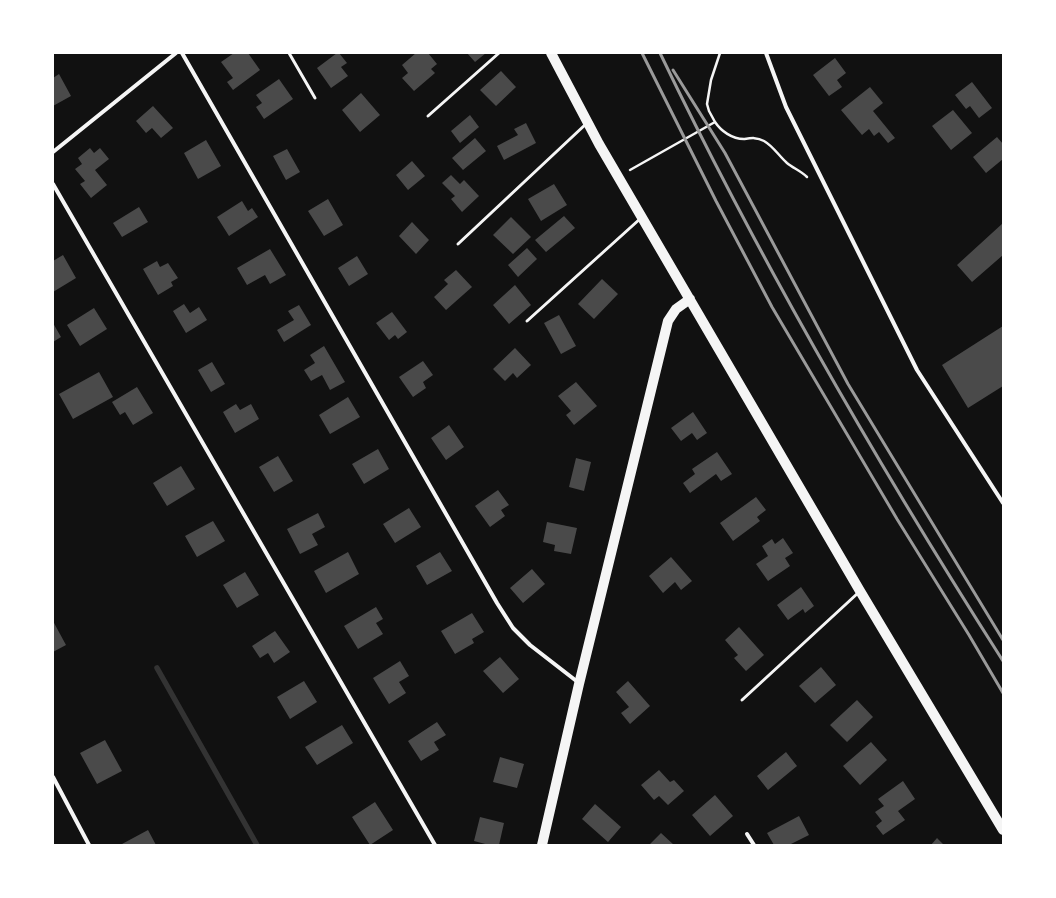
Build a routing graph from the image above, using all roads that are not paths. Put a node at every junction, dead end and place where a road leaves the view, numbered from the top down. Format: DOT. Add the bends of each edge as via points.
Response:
graph roads {
  1 [pos="176,53"];
  2 [pos="182,53"];
  3 [pos="289,53"];
  4 [pos="499,53"];
  5 [pos="552,53"];
  6 [pos="766,53"];
  7 [pos="315,98"];
  8 [pos="428,116"];
  9 [pos="588,122"];
  10 [pos="53,152"];
  11 [pos="53,184"];
  12 [pos="642,217"];
  13 [pos="458,244"];
  14 [pos="690,299"];
  15 [pos="527,321"];
  16 [pos="1003,503"];
  17 [pos="860,591"];
  18 [pos="579,684"];
  19 [pos="742,700"];
  20 [pos="53,777"];
  21 [pos="1003,830"];
  22 [pos="747,834"];
  23 [pos="89,845"];
  24 [pos="436,845"];
  25 [pos="542,845"];
  26 [pos="754,845"];
  1 -- 10 [label="street"];
  2 -- 18 [label="street" via="496,603 513,628 530,645"];
  3 -- 7 [label="lane"];
  4 -- 8 [label="lane"];
  5 -- 9 [label="main road"];
  6 -- 16 [label="street" via="786,107 916,370"];
  9 -- 12 [label="main road"];
  9 -- 13 [label="lane"];
  11 -- 24 [label="street"];
  12 -- 14 [label="main road"];
  12 -- 15 [label="lane"];
  14 -- 17 [label="main road"];
  14 -- 18 [label="main road" via="676,309 668,321"];
  17 -- 19 [label="lane"];
  17 -- 21 [label="main road"];
  18 -- 25 [label="main road"];
  20 -- 23 [label="street"];
  22 -- 26 [label="street"];
}
